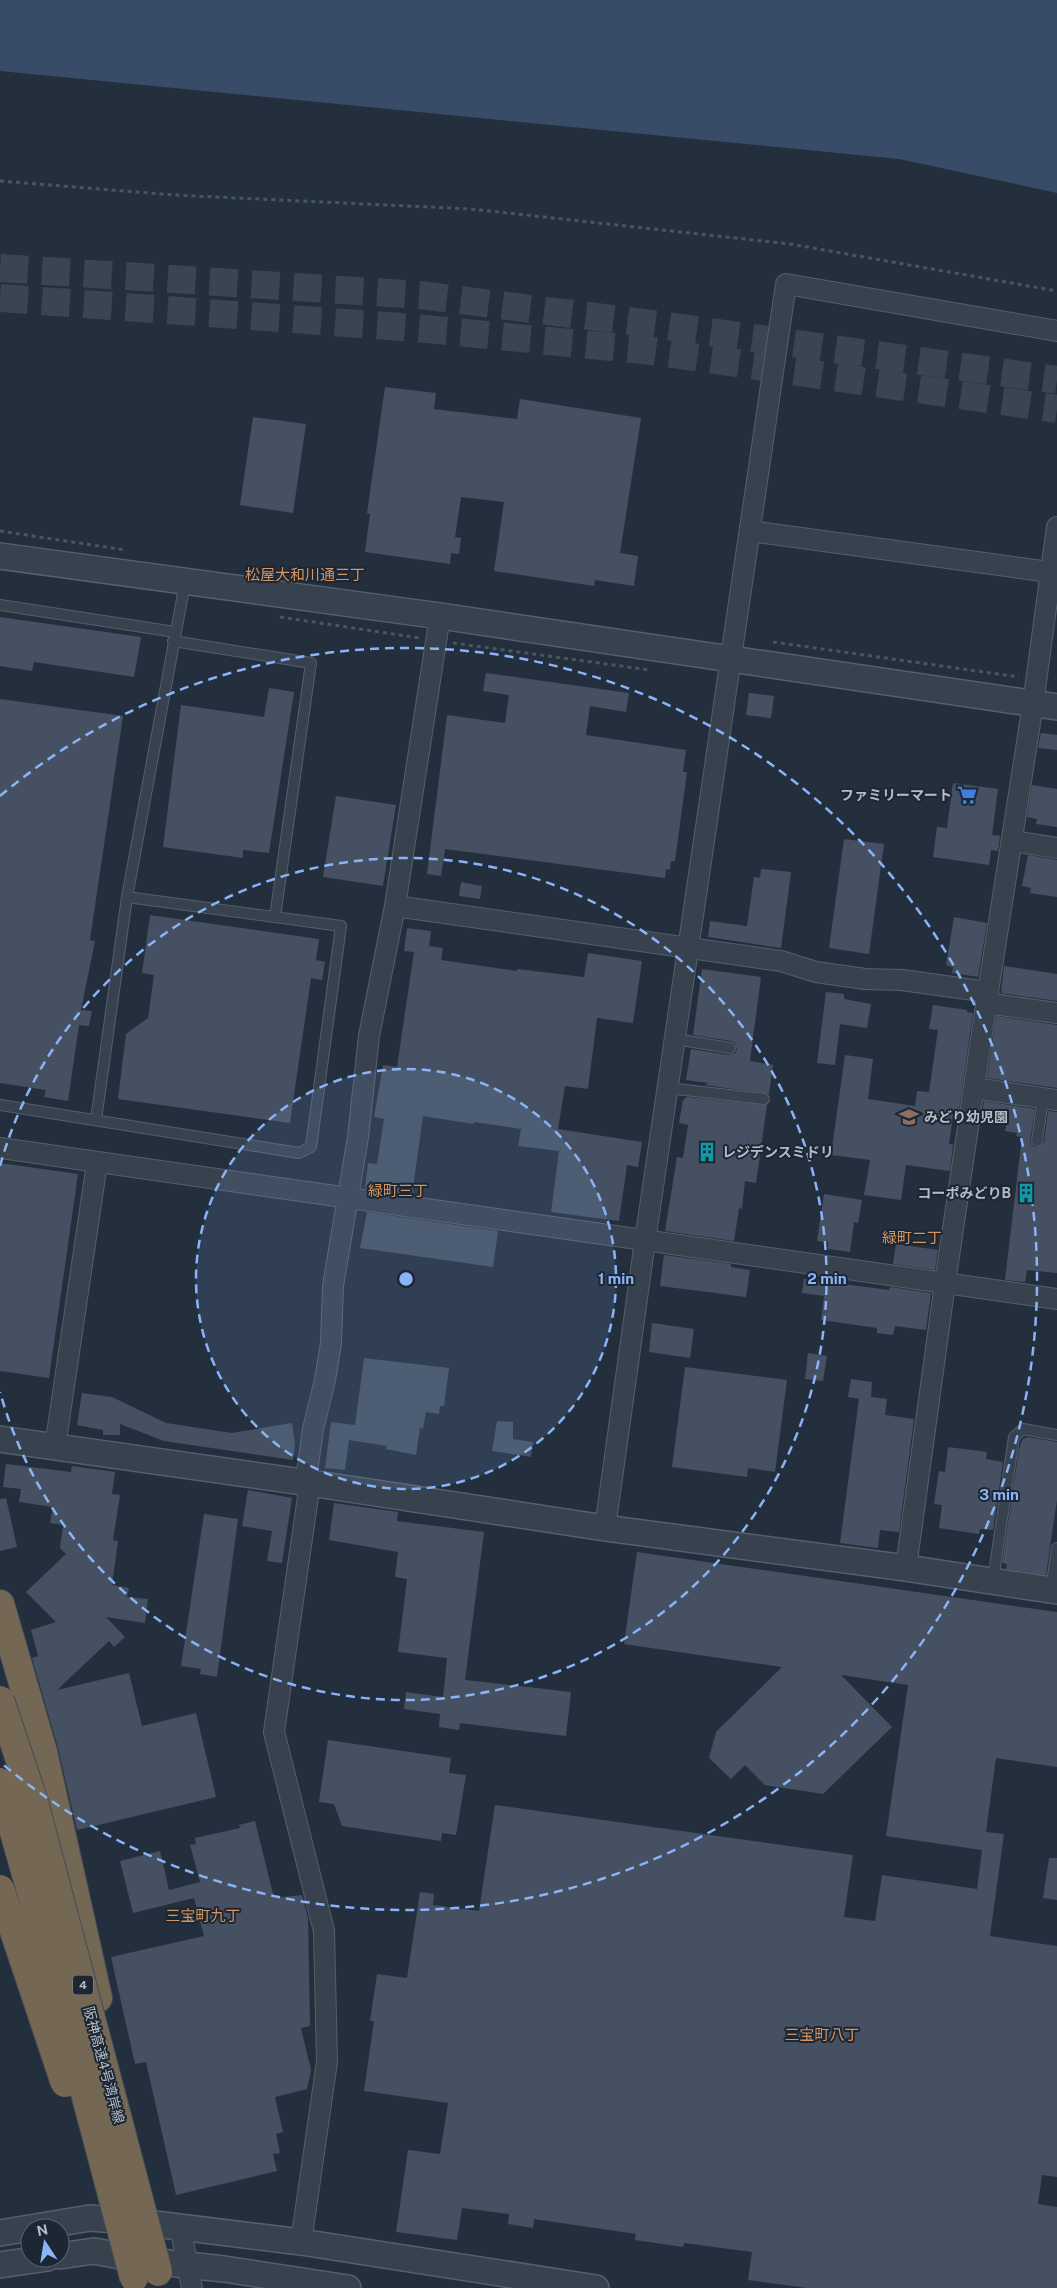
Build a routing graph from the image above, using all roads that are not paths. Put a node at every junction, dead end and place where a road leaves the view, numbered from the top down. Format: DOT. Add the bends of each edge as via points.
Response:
graph roads {
  1 [pos="1057,331"];
  2 [pos="1057,527"];
  3 [pos="750,531"];
  4 [pos="0,556"];
  5 [pos="1054,573"];
  6 [pos="185,583"];
  7 [pos="0,605"];
  8 [pos="440,616"];
  9 [pos="174,637"];
  10 [pos="731,660"];
  11 [pos="1045,706"];
  12 [pos="1012,841"];
  13 [pos="1057,848"];
  14 [pos="127,897"];
  15 [pos="395,906"];
  16 [pos="275,917"];
  17 [pos="689,947"];
  18 [pos="987,997"];
  19 [pos="1057,1013"];
  20 [pos="675,1040"];
  21 [pos="730,1048"];
  22 [pos="668,1088"];
  23 [pos="974,1088"];
  24 [pos="764,1099"];
  25 [pos="1050,1099"];
  26 [pos="0,1105"];
  27 [pos="96,1120"];
  28 [pos="1038,1141"];
  29 [pos="0,1148"];
  30 [pos="97,1164"];
  31 [pos="348,1198"];
  32 [pos="645,1242"];
  33 [pos="945,1283"];
  34 [pos="1057,1299"];
  35 [pos="1057,1435"];
  36 [pos="0,1439"];
  37 [pos="55,1447"];
  38 [pos="310,1483"];
  39 [pos="605,1528"];
  40 [pos="1057,1548"];
  41 [pos="906,1568"];
  42 [pos="993,1581"];
  43 [pos="1054,1591"];
  44 [pos="0,1604"];
  45 [pos="0,1700"];
  46 [pos="0,1732"];
  47 [pos="0,1782"];
  48 [pos="0,1889"];
  49 [pos="135,2212"];
  50 [pos="180,2226"];
  51 [pos="0,2233"];
  52 [pos="300,2242"];
  53 [pos="70,2255"];
  54 [pos="20,2262"];
  55 [pos="186,2264"];
  56 [pos="0,2265"];
  57 [pos="137,2275"];
  58 [pos="162,2288"];
  59 [pos="192,2288"];
  60 [pos="348,2288"];
  61 [pos="596,2288"];
  1 -- 3 [label="street" via="786,284"];
  2 -- 5 [label="street"];
  3 -- 5 [label="street"];
  3 -- 10 [label="street"];
  4 -- 6 [label="street"];
  5 -- 11 [label="street"];
  6 -- 8 [label="street"];
  6 -- 9 [label="lane"];
  7 -- 9 [label="lane"];
  8 -- 10 [label="street"];
  8 -- 15 [label="street"];
  9 -- 14 [label="lane"];
  9 -- 16 [label="lane" via="311,664"];
  10 -- 11 [label="street"];
  10 -- 17 [label="street"];
  11 -- 12 [label="street"];
  12 -- 13 [label="street"];
  12 -- 18 [label="street"];
  14 -- 16 [label="lane"];
  14 -- 27 [label="lane"];
  15 -- 17 [label="street"];
  15 -- 31 [label="street" via="369,1036"];
  16 -- 27 [label="lane" via="341,926 311,1147 300,1153"];
  17 -- 18 [label="street" via="781,961 826,973 902,980"];
  17 -- 20 [label="street"];
  18 -- 19 [label="street"];
  18 -- 23 [label="street"];
  20 -- 21 [label="lane"];
  20 -- 22 [label="street"];
  22 -- 24 [label="lane"];
  22 -- 32 [label="street"];
  23 -- 25 [label="street"];
  23 -- 33 [label="street"];
  25 -- 28 [label="lane"];
  26 -- 27 [label="lane"];
  29 -- 30 [label="street"];
  30 -- 31 [label="street"];
  30 -- 37 [label="street"];
  31 -- 32 [label="street"];
  31 -- 38 [label="street" via="333,1286 331,1343 307,1472"];
  32 -- 33 [label="street"];
  32 -- 39 [label="street"];
  33 -- 34 [label="street"];
  33 -- 41 [label="street"];
  35 -- 42 [label="lane" via="1023,1429 1014,1437"];
  36 -- 37 [label="street"];
  37 -- 38 [label="street"];
  38 -- 39 [label="street"];
  38 -- 52 [label="street" via="274,1732 324,1931 327,2062"];
  39 -- 41 [label="street"];
  40 -- 43 [label="lane"];
  41 -- 42 [label="street"];
  42 -- 43 [label="street"];
  44 -- 49 [label="highway, 4, bridge" via="43,1752 118,2085"];
  45 -- 49 [label="highway, 阪神高速4号湾岸線 / 4, bridge" via="34,1802"];
  46 -- 49 [label="street"];
  47 -- 57 [label="highway, 阪神高速4号湾岸線 / 4, bridge"];
  48 -- 57 [label="highway, bridge" via="70,2100"];
  49 -- 50 [label="street"];
  49 -- 51 [label="street"];
  49 -- 57 [label="street"];
  49 -- 58 [label="highway, 阪神高速4号湾岸線 / 4, bridge"];
  50 -- 52 [label="street"];
  50 -- 55 [label="street"];
  52 -- 61 [label="street"];
  53 -- 57 [label="street" via="94,2251"];
  54 -- 56 [label="street"];
  55 -- 57 [label="street"];
  55 -- 59 [label="street"];
  55 -- 60 [label="street"];
}
